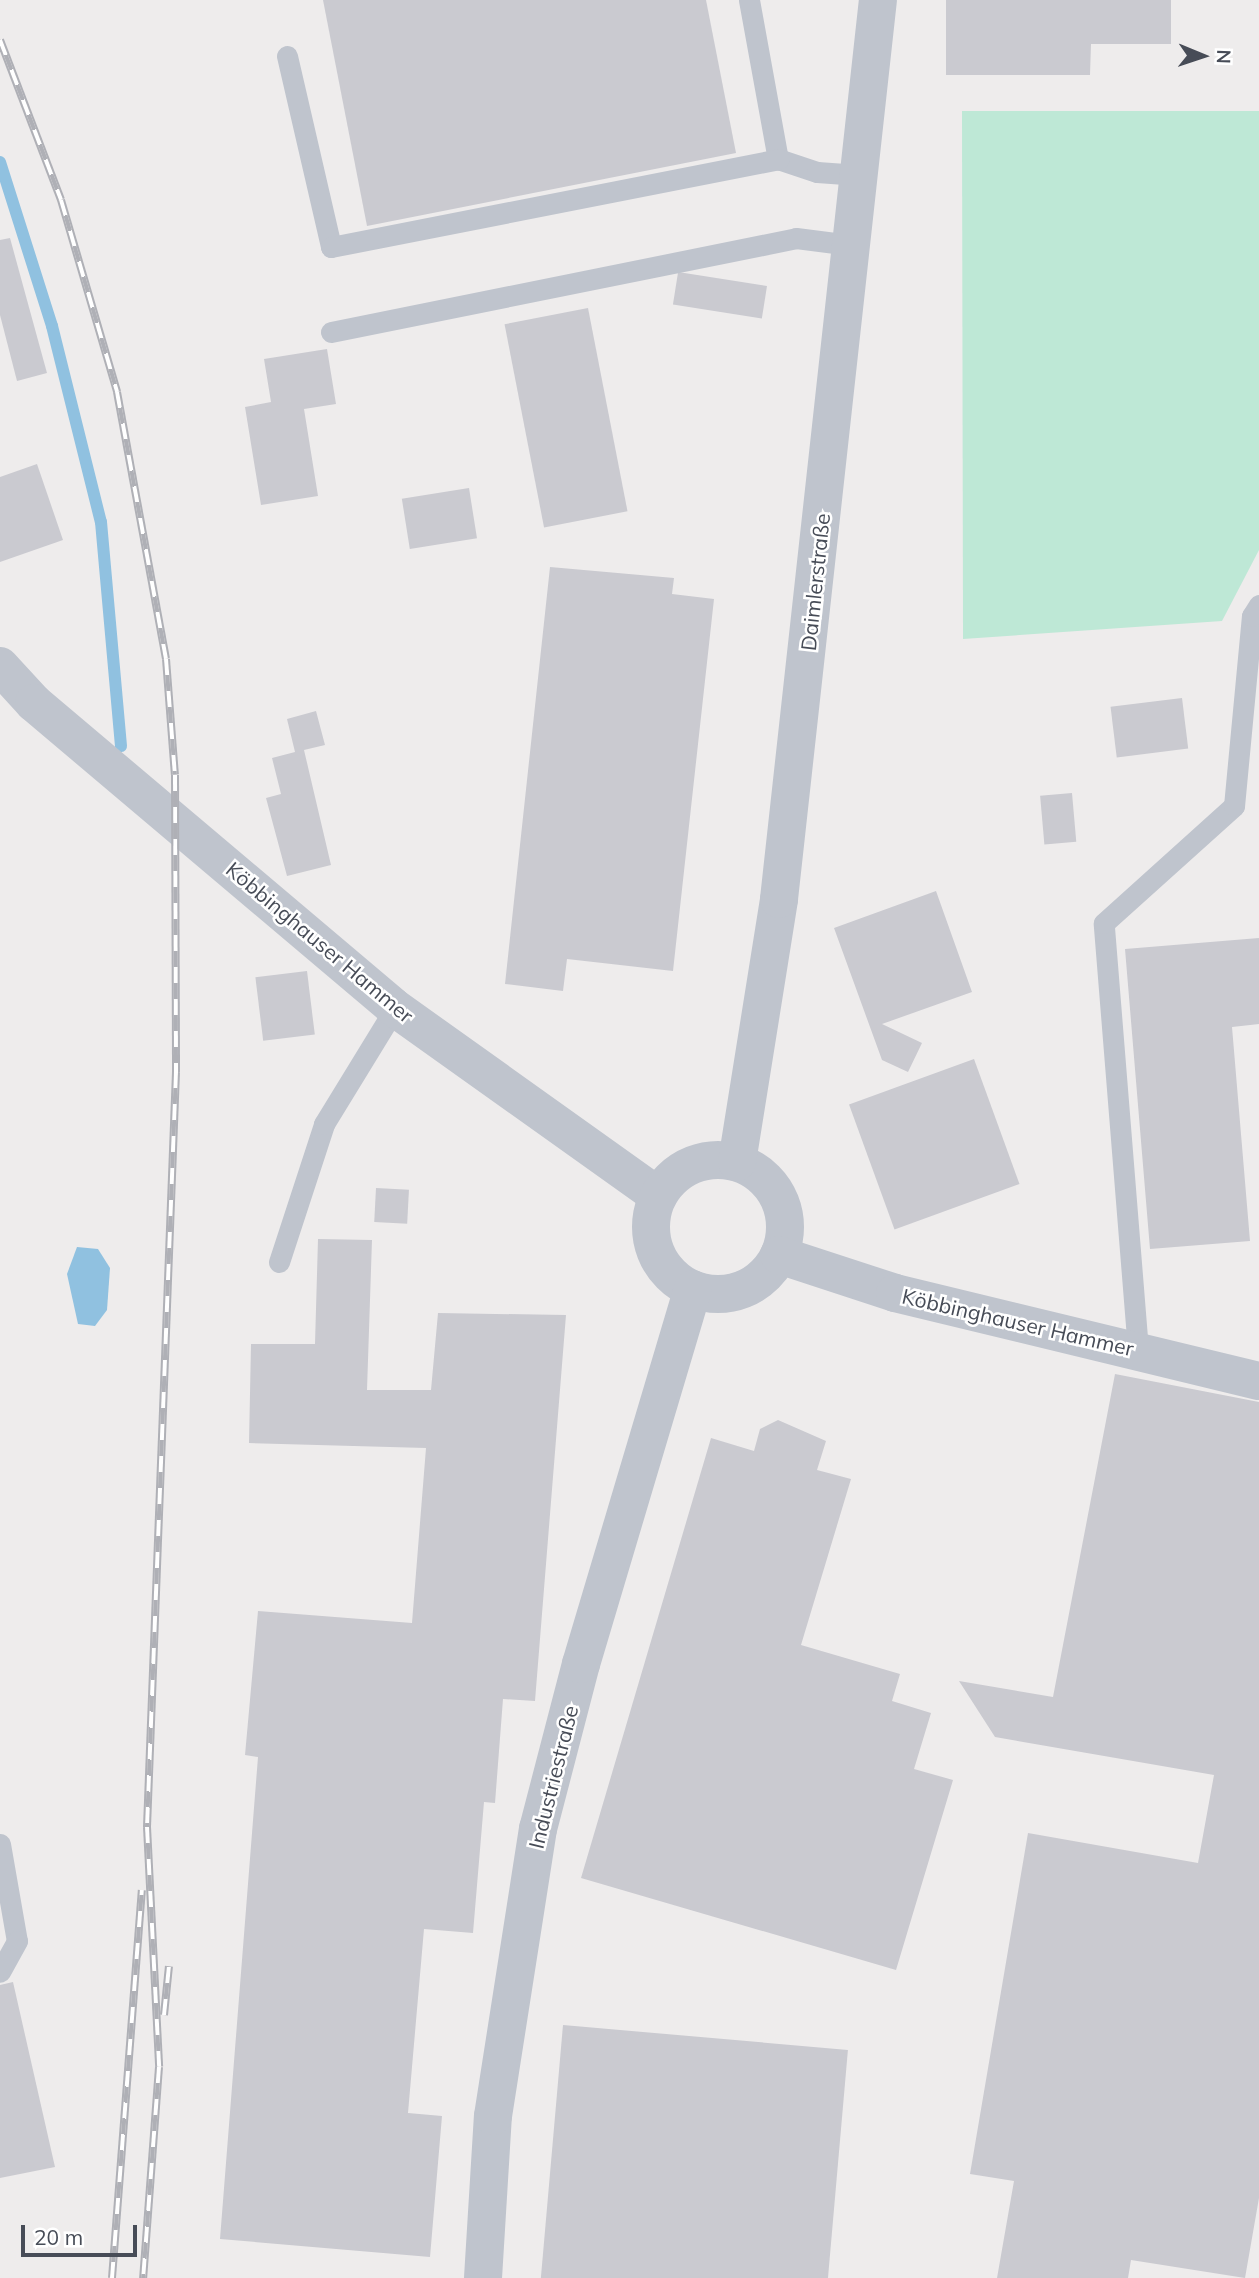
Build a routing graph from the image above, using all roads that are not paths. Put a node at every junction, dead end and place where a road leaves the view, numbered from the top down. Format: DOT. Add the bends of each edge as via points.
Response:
graph roads {
  1 [pos="749,0"];
  2 [pos="878,0"];
  3 [pos="287,56"];
  4 [pos="778,159"];
  5 [pos="859,175"];
  6 [pos="850,245"];
  7 [pos="331,332"];
  8 [pos="1259,605"];
  9 [pos="0,666"];
  10 [pos="395,1008"];
  11 [pos="737,1162"];
  12 [pos="658,1196"];
  13 [pos="779,1255"];
  14 [pos="279,1262"];
  15 [pos="693,1289"];
  16 [pos="1138,1350"];
  17 [pos="1259,1381"];
  18 [pos="0,1844"];
  19 [pos="0,1972"];
  20 [pos="483,2278"];
  1 -- 4 [label="lane"];
  2 -- 5 [label="street, Daimlerstraße"];
  3 -- 4 [label="lane" via="331,247"];
  4 -- 5 [label="lane" via="817,172"];
  5 -- 6 [label="street, Daimlerstraße"];
  6 -- 7 [label="lane" via="796,238"];
  6 -- 11 [label="street, Daimlerstraße" via="779,899"];
  8 -- 16 [label="lane" via="1252,616 1234,806 1104,923"];
  9 -- 10 [label="street, Köbbinghauser Hammer" via="34,703"];
  10 -- 12 [label="street, Köbbinghauser Hammer"];
  10 -- 14 [label="lane" via="324,1124"];
  11 -- 12 [label="street" via="713,1159 691,1165"];
  11 -- 13 [label="street" via="754,1170 780,1199 785,1237"];
  12 -- 15 [label="street" via="652,1240 674,1278"];
  13 -- 15 [label="street" via="764,1276 743,1290 718,1294"];
  13 -- 16 [label="street, Köbbinghauser Hammer" via="895,1293"];
  15 -- 20 [label="street, Industriestraße" via="581,1664 538,1829 493,2116"];
  16 -- 17 [label="street, Köbbinghauser Hammer"];
  18 -- 19 [label="lane" via="17,1941"];
}
